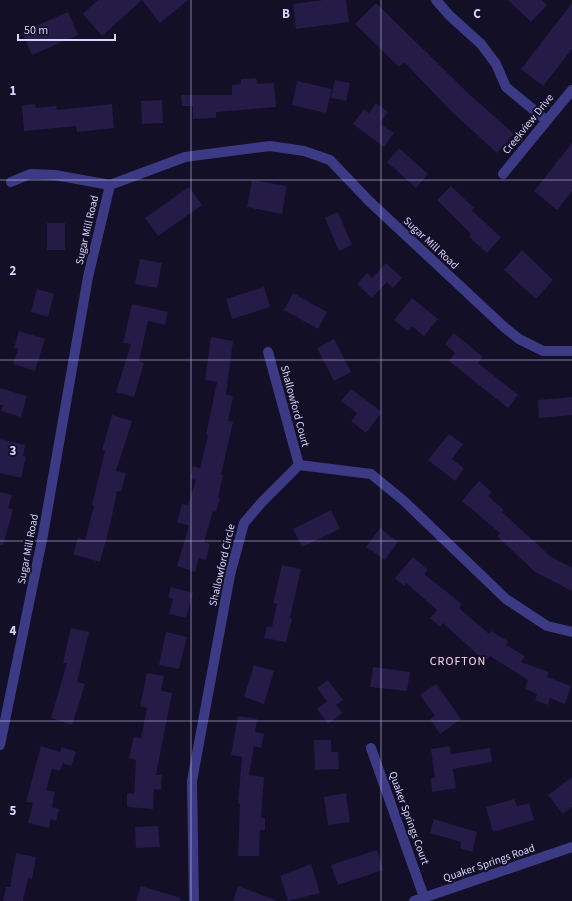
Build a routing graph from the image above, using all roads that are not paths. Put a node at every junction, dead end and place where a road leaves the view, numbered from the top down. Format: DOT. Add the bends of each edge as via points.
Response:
graph roads {
  1 [pos="436,0"];
  2 [pos="572,90"];
  3 [pos="546,120"];
  4 [pos="503,174"];
  5 [pos="11,182"];
  6 [pos="110,185"];
  7 [pos="572,351"];
  8 [pos="268,352"];
  9 [pos="299,465"];
  10 [pos="572,632"];
  11 [pos="0,744"];
  12 [pos="371,748"];
  13 [pos="572,847"];
  14 [pos="424,897"];
  15 [pos="194,901"];
  16 [pos="414,901"];
  1 -- 3 [label="street" via="481,44 496,64 506,87"];
  2 -- 3 [label="street, Creekview Drive"];
  3 -- 4 [label="street, Creekview Drive"];
  5 -- 6 [label="street" via="30,174 55,174"];
  6 -- 7 [label="street, Sugar Mill Road" via="185,157 270,146 304,151 330,160 369,201 519,339 543,351"];
  6 -- 11 [label="street, Sugar Mill Road" via="88,277 43,535"];
  8 -- 9 [label="street, Shallowford Court"];
  9 -- 10 [label="street" via="371,474 404,501 506,599 547,626"];
  9 -- 15 [label="street, Shallowford Circle" via="244,523 230,576 192,781"];
  12 -- 14 [label="street, Quaker Springs Court"];
  13 -- 14 [label="street, Quaker Springs Road"];
  14 -- 16 [label="street, Quaker Springs Road"];
}
